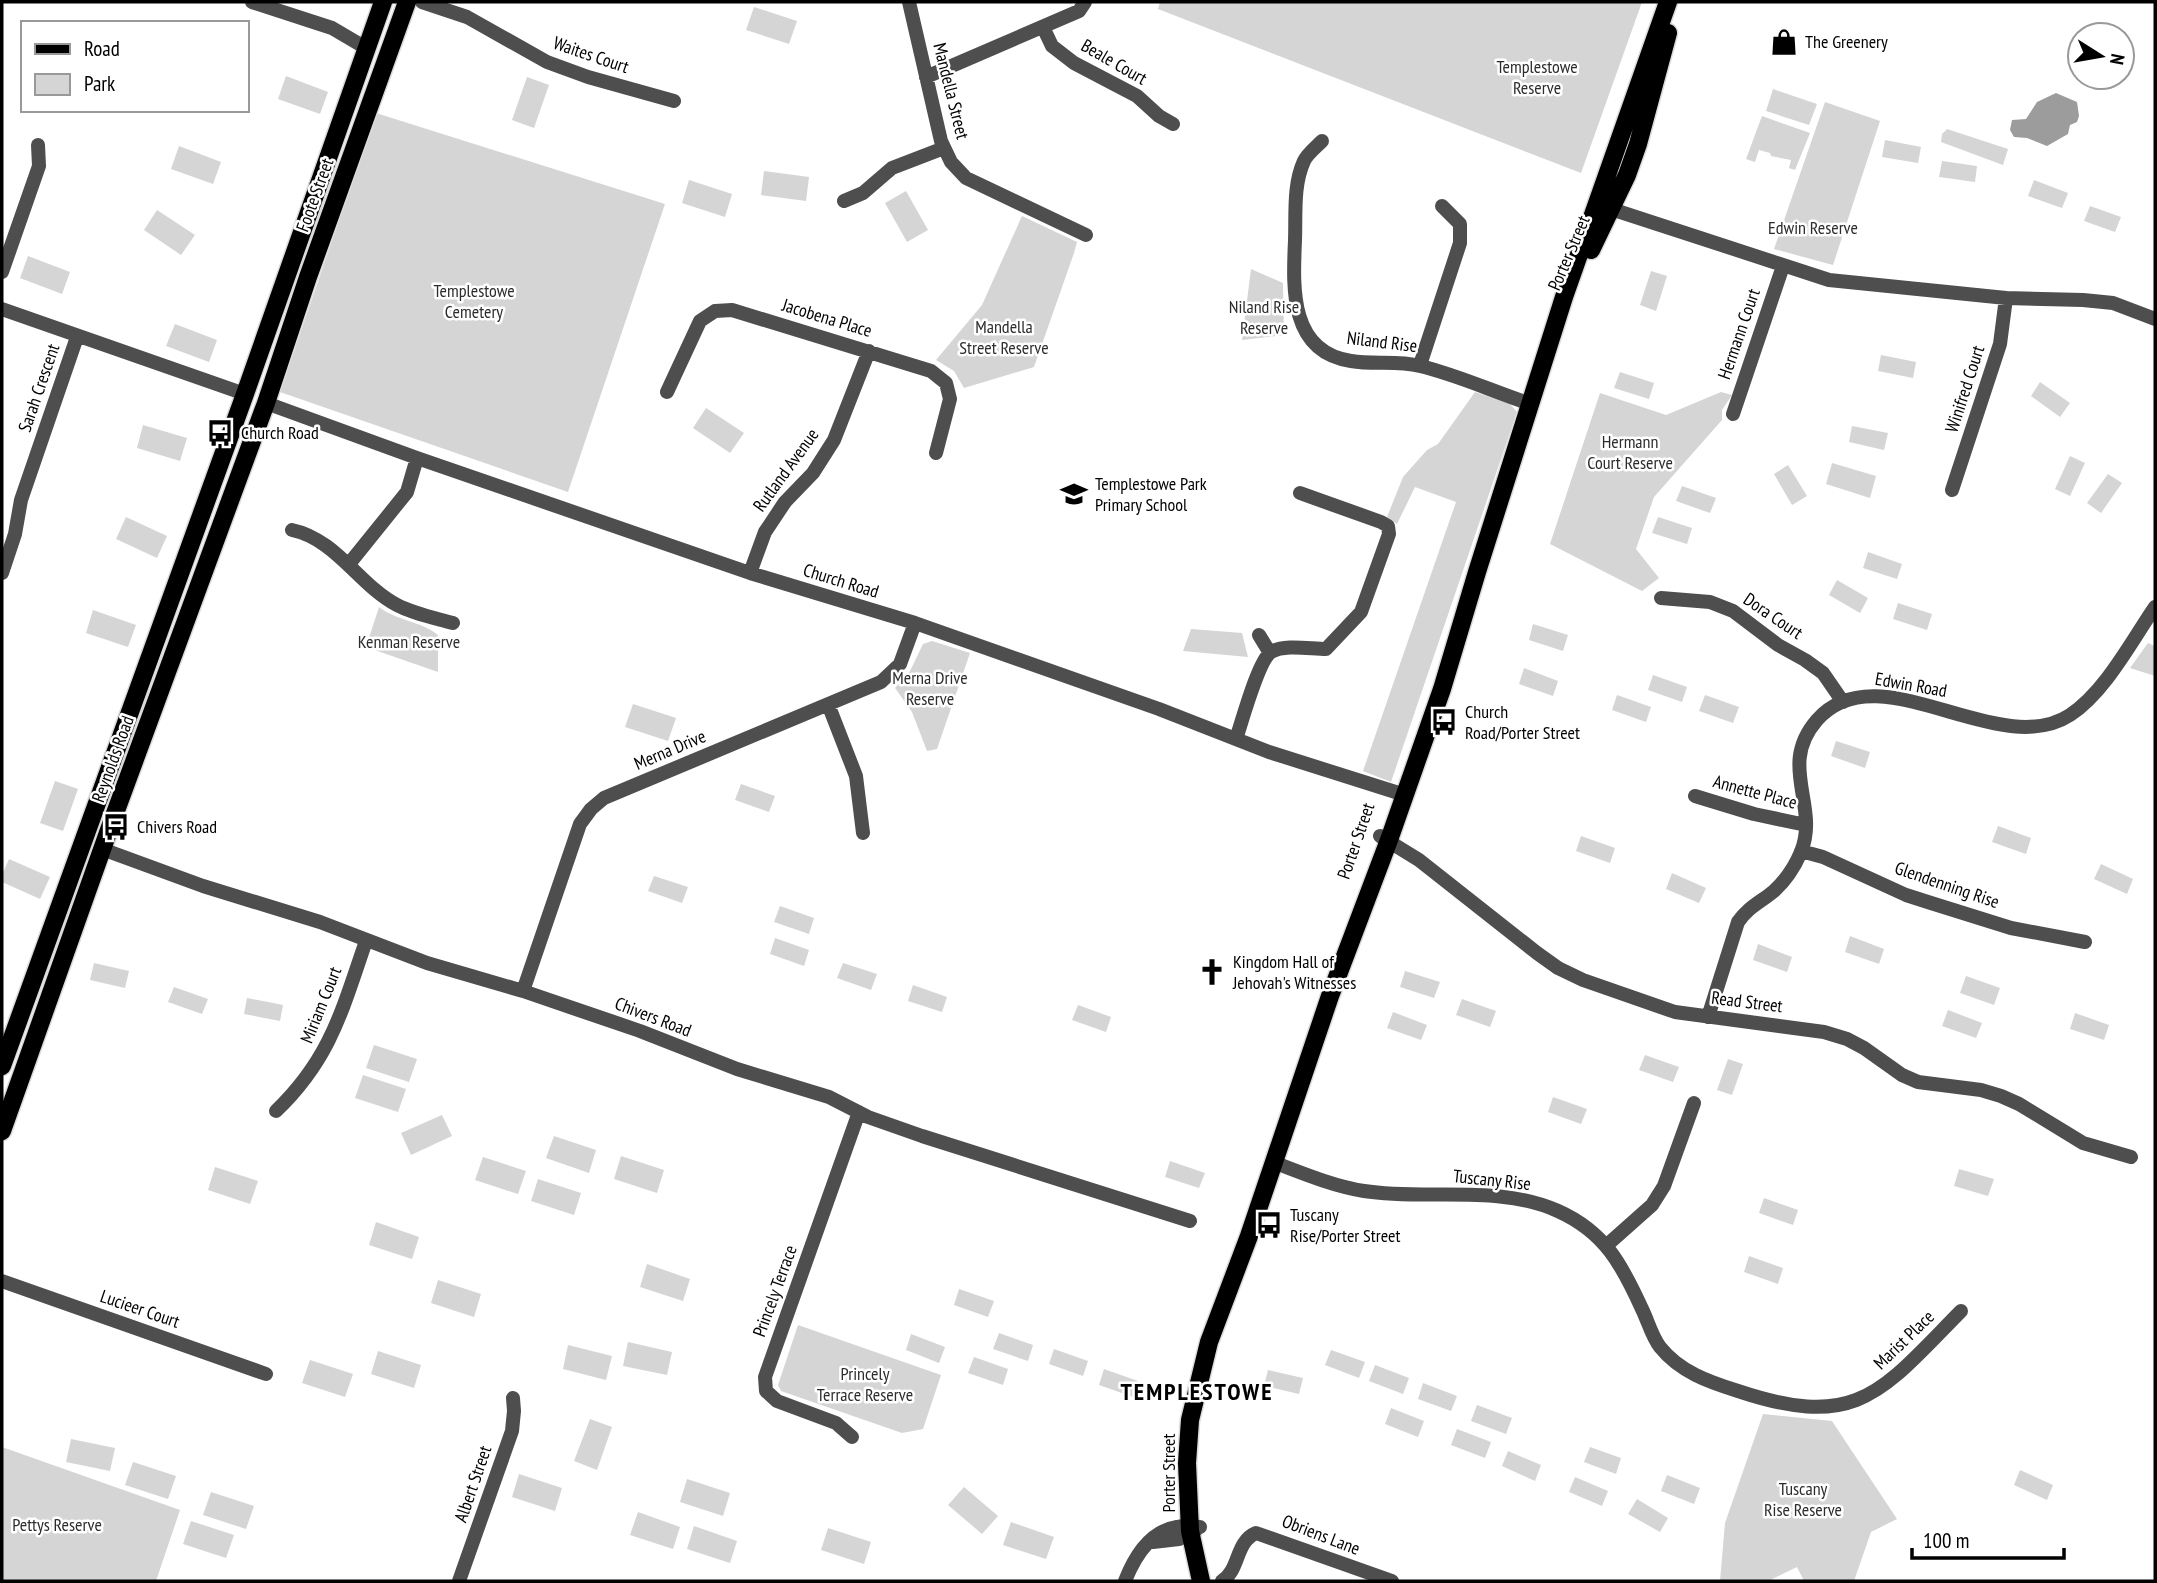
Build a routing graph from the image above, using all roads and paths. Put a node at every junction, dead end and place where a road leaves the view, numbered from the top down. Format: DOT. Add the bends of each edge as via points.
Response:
graph roads {
  1 [pos="251,2"];
  2 [pos="383,2"];
  3 [pos="407,2"];
  4 [pos="422,2"];
  5 [pos="909,2"];
  6 [pos="1085,2"];
  7 [pos="1668,2"];
  8 [pos="1678,2"];
  9 [pos="1042,27"];
  10 [pos="366,48"];
  11 [pos="926,77"];
  12 [pos="674,101"];
  13 [pos="1646,120"];
  14 [pos="1173,124"];
  15 [pos="1624,126"];
  16 [pos="1322,141"];
  17 [pos="38,145"];
  18 [pos="944,148"];
  19 [pos="844,201"];
  20 [pos="1442,206"];
  21 [pos="1603,206"];
  22 [pos="1086,235"];
  23 [pos="1783,266"];
  24 [pos="2,272"];
  25 [pos="2006,298"];
  26 [pos="2,309"];
  27 [pos="2155,319"];
  28 [pos="78,337"];
  29 [pos="869,351"];
  30 [pos="1420,365"];
  31 [pos="667,392"];
  32 [pos="245,394"];
  33 [pos="266,403"];
  34 [pos="1531,404"];
  35 [pos="1732,414"];
  36 [pos="936,453"];
  37 [pos="417,458"];
  38 [pos="221,459"];
  39 [pos="1952,490"];
  40 [pos="1300,493"];
  41 [pos="203,510"];
  42 [pos="225,517"];
  43 [pos="292,530"];
  44 [pos="349,564"];
  45 [pos="2,573"];
  46 [pos="750,573"];
  47 [pos="1661,598"];
  48 [pos="2155,607"];
  49 [pos="453,623"];
  50 [pos="915,623"];
  51 [pos="1259,635"];
  52 [pos="1270,653"];
  53 [pos="1843,702"];
  54 [pos="828,704"];
  55 [pos="1236,739"];
  56 [pos="1400,793"];
  57 [pos="1695,796"];
  58 [pos="1806,825"];
  59 [pos="863,833"];
  60 [pos="1385,838"];
  61 [pos="102,849"];
  62 [pos="1801,851"];
  63 [pos="366,941"];
  64 [pos="2085,942"];
  65 [pos="523,991"];
  66 [pos="1708,1017"];
  67 [pos="2,1066"];
  68 [pos="1694,1103"];
  69 [pos="276,1111"];
  70 [pos="859,1112"];
  71 [pos="2,1130"];
  72 [pos="2131,1157"];
  73 [pos="1273,1162"];
  74 [pos="1190,1221"];
  75 [pos="1607,1245"];
  76 [pos="2,1280"];
  77 [pos="1961,1311"];
  78 [pos="266,1374"];
  79 [pos="1749,1395"];
  80 [pos="513,1398"];
  81 [pos="852,1437"];
  82 [pos="1192,1530"];
  83 [pos="459,1581"];
  84 [pos="1125,1581"];
  85 [pos="1201,1581"];
  86 [pos="1211,1581"];
  87 [pos="1222,1581"];
  88 [pos="1392,1581"];
  1 -- 10 [label="street" via="332,28"];
  2 -- 10 [label="main road, Foote Street"];
  3 -- 33 [label="main road, Foote Street"];
  4 -- 12 [label="street, Waites Court" via="467,17 547,62"];
  5 -- 11 [label="street, Mandella Street"];
  6 -- 9 [label="street" via="1079,11"];
  7 -- 15 [label="main road, Porter Street"];
  8 -- 13 [label="main road, Porter Street"];
  9 -- 11 [label="street"];
  9 -- 14 [label="street, Beale Court" via="1052,46 1074,63 1137,96"];
  10 -- 32 [label="main road, Foote Street"];
  11 -- 18 [label="street, Mandella Street"];
  13 -- 15 [label="street" via="1635,129"];
  13 -- 21 [label="main road, Porter Street" via="1627,175"];
  15 -- 21 [label="main road, Porter Street"];
  16 -- 30 [label="street, Niland Rise" via="1304,159 1296,186 1293,289 1299,318 1309,338 1327,353 1350,361"];
  17 -- 24 [label="street" via="39,166"];
  18 -- 19 [label="street" via="892,168 863,193"];
  18 -- 22 [label="street, Mandella Street" via="966,178"];
  20 -- 30 [label="street" via="1460,224 1460,243"];
  21 -- 23 [label="street"];
  21 -- 34 [label="main road, Porter Street"];
  23 -- 25 [label="street" via="1829,280"];
  23 -- 35 [label="street, Hermann Court"];
  25 -- 27 [label="street" via="2113,303"];
  25 -- 39 [label="street, Winifred Court" via="2000,344"];
  26 -- 28 [label="street"];
  28 -- 32 [label="street"];
  28 -- 45 [label="street, Sarah Crescent" via="21,500"];
  29 -- 31 [label="street, Jacobena Place" via="732,310 715,312 700,321"];
  29 -- 36 [label="street, Jacobena Place" via="931,371 946,383 950,399"];
  29 -- 46 [label="street, Rutland Avenue" via="834,440 765,532"];
  30 -- 34 [label="street, Niland Rise"];
  32 -- 38 [label="main road, Reynolds Road"];
  33 -- 37 [label="street, Church Road"];
  33 -- 38 [label="main road" via="255,402 240,439"];
  33 -- 42 [label="main road, Reynolds Road"];
  34 -- 56 [label="main road, Porter Street"];
  37 -- 44 [label="street" via="407,492"];
  37 -- 46 [label="street, Church Road"];
  38 -- 41 [label="main road, Reynolds Road"];
  40 -- 52 [label="street" via="1381,522 1388,526 1389,534 1361,612 1343,633 1326,649 1285,648"];
  41 -- 42 [label="main road"];
  41 -- 67 [label="main road, Reynolds Road"];
  42 -- 61 [label="main road, Reynolds Road"];
  43 -- 44 [label="street" via="303,532"];
  44 -- 49 [label="street" via="396,605"];
  46 -- 50 [label="street, Church Road"];
  47 -- 53 [label="street, Dora Court" via="1710,602 1733,611 1823,673"];
  48 -- 53 [label="street, Edwin Road" via="2099,688 2068,716 2043,726 2016,728 1865,695"];
  50 -- 54 [label="street, Merna Drive" via="900,664 881,682"];
  50 -- 55 [label="street, Church Road"];
  51 -- 52 [label="street"];
  52 -- 55 [label="street"];
  53 -- 58 [label="street, Edwin Road" via="1818,719 1800,751 1799,784"];
  54 -- 59 [label="street" via="856,776"];
  54 -- 65 [label="street, Merna Drive" via="604,798 591,809 580,824"];
  55 -- 56 [label="street, Church Road"];
  56 -- 60 [label="main road, Porter Street"];
  57 -- 58 [label="street, Annette Place"];
  58 -- 62 [label="street, Edwin Road"];
  60 -- 66 [label="street, Read Street" via="1558,968 1641,1002"];
  60 -- 73 [label="main road, Porter Street" via="1310,1024"];
  61 -- 63 [label="street, Chivers Road"];
  61 -- 71 [label="main road, Reynolds Road"];
  62 -- 64 [label="street, Glendenning Rise" via="1906,895 2011,928"];
  62 -- 66 [label="street, Edwin Road" via="1787,876 1738,922"];
  63 -- 65 [label="street, Chivers Road"];
  63 -- 69 [label="street, Miriam Court" via="324,1052 297,1091"];
  65 -- 70 [label="street, Chivers Road" via="726,1066 829,1097"];
  66 -- 72 [label="street, Read Street" via="1847,1039 1918,1082 2001,1096 2083,1143"];
  68 -- 75 [label="street" via="1664,1186 1652,1205"];
  70 -- 74 [label="street, Chivers Road"];
  70 -- 81 [label="street, Princely Terrace" via="765,1377 766,1391 777,1401 836,1423"];
  73 -- 75 [label="street, Tuscany Rise" via="1364,1191 1522,1199 1570,1217"];
  73 -- 82 [label="main road, Porter Street" via="1209,1342 1190,1420 1186,1464"];
  75 -- 79 [label="street, Tuscany Rise" via="1628,1277 1659,1346 1678,1365"];
  76 -- 78 [label="street, Lucieer Court"];
  77 -- 79 [label="street, Marist Place" via="1890,1381 1856,1401 1812,1408"];
  80 -- 83 [label="street, Albert Street" via="512,1431"];
  82 -- 84 [label="street, Porter Street" via="1176,1527 1161,1533 1135,1560"];
  82 -- 85 [label="main road"];
  82 -- 86 [label="main road"];
  87 -- 88 [label="street, Obriens Lane" via="1243,1543 1256,1533"];
}
